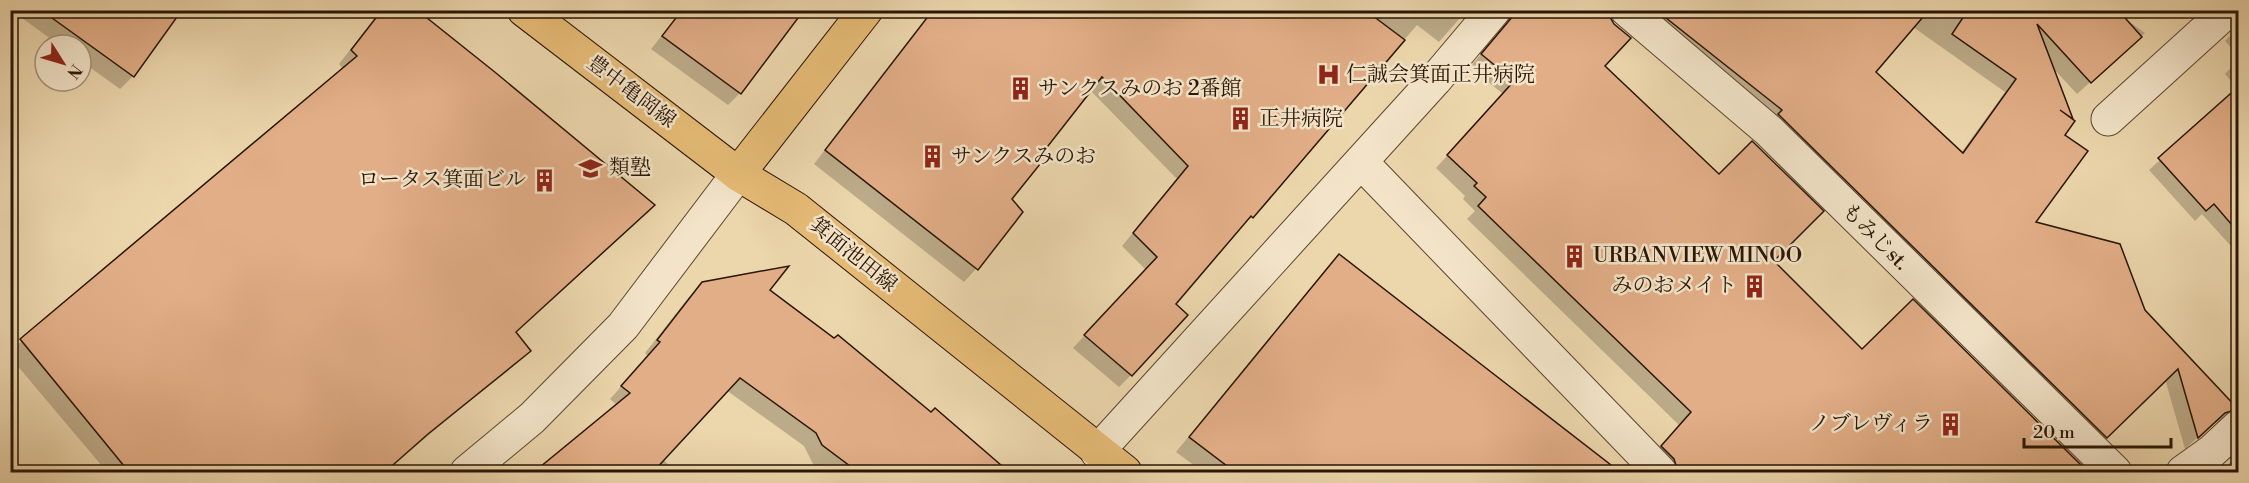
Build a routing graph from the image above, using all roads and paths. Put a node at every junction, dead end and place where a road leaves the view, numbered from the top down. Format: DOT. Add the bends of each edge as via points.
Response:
graph roads {
  1 [pos="524,10"];
  2 [pos="866,10"];
  3 [pos="1494,10"];
  4 [pos="1627,10"];
  5 [pos="2228,10"];
  6 [pos="2108,119"];
  7 [pos="1361,162"];
  8 [pos="738,174"];
  9 [pos="2238,427"];
  10 [pos="1098,452"];
  11 [pos="467,472"];
  12 [pos="1125,472"];
  13 [pos="1660,472"];
  14 [pos="2115,472"];
  15 [pos="2183,472"];
  1 -- 8 [label="main road, 豊中亀岡線"];
  2 -- 8 [label="main road"];
  3 -- 7 [label="street"];
  4 -- 14 [label="street, もみじst." via="1769,131"];
  5 -- 6 [label="street"];
  7 -- 10 [label="street"];
  7 -- 13 [label="street"];
  8 -- 10 [label="main road, 箕面池田線" via="796,210"];
  8 -- 11 [label="street" via="623,326 532,418"];
  9 -- 15 [label="street"];
  10 -- 12 [label="main road, 箕面池田線"];
}
